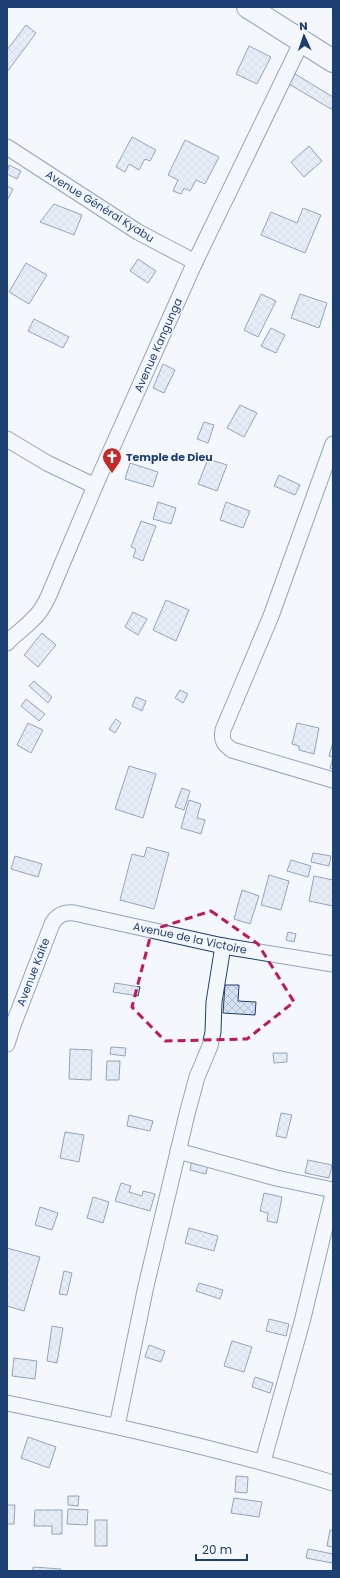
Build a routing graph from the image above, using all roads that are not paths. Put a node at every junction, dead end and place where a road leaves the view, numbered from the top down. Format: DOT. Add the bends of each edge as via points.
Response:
graph roads {
  1 [pos="248,7"];
  2 [pos="302,41"];
  3 [pos="333,61"];
  4 [pos="7,147"];
  5 [pos="195,262"];
  6 [pos="7,439"];
  7 [pos="333,444"];
  8 [pos="95,486"];
  9 [pos="7,643"];
  10 [pos="333,780"];
  11 [pos="52,924"];
  12 [pos="223,946"];
  13 [pos="333,964"];
  14 [pos="10,1027"];
  15 [pos="7,1044"];
  16 [pos="178,1151"];
  17 [pos="333,1190"];
  18 [pos="333,1194"];
  19 [pos="7,1403"];
  20 [pos="117,1426"];
  21 [pos="263,1461"];
  22 [pos="333,1483"];
  1 -- 2 [label="street"];
  2 -- 3 [label="street"];
  2 -- 5 [label="street, Avenue Kangunga"];
  4 -- 5 [label="street, Avenue Général Kyabu" via="138,232"];
  5 -- 8 [label="street, Avenue Kangunga"];
  6 -- 8 [label="street" via="47,463"];
  7 -- 10 [label="street" via="271,616 223,730 222,738 224,744 232,750"];
  8 -- 9 [label="street, Avenue Kangunga" via="42,609"];
  11 -- 12 [label="street, Avenue de la Victoire" via="55,919 67,912"];
  11 -- 14 [label="street, Avenue Kaite"];
  12 -- 13 [label="street, Avenue de la Victoire"];
  12 -- 16 [label="street" via="210,1046 195,1084"];
  14 -- 15 [label="street, Avenue Kaite"];
  16 -- 17 [label="street" via="276,1178"];
  16 -- 20 [label="street" via="146,1286"];
  18 -- 21 [label="street" via="302,1322"];
  19 -- 20 [label="street"];
  20 -- 21 [label="street"];
  21 -- 22 [label="street"];
}
